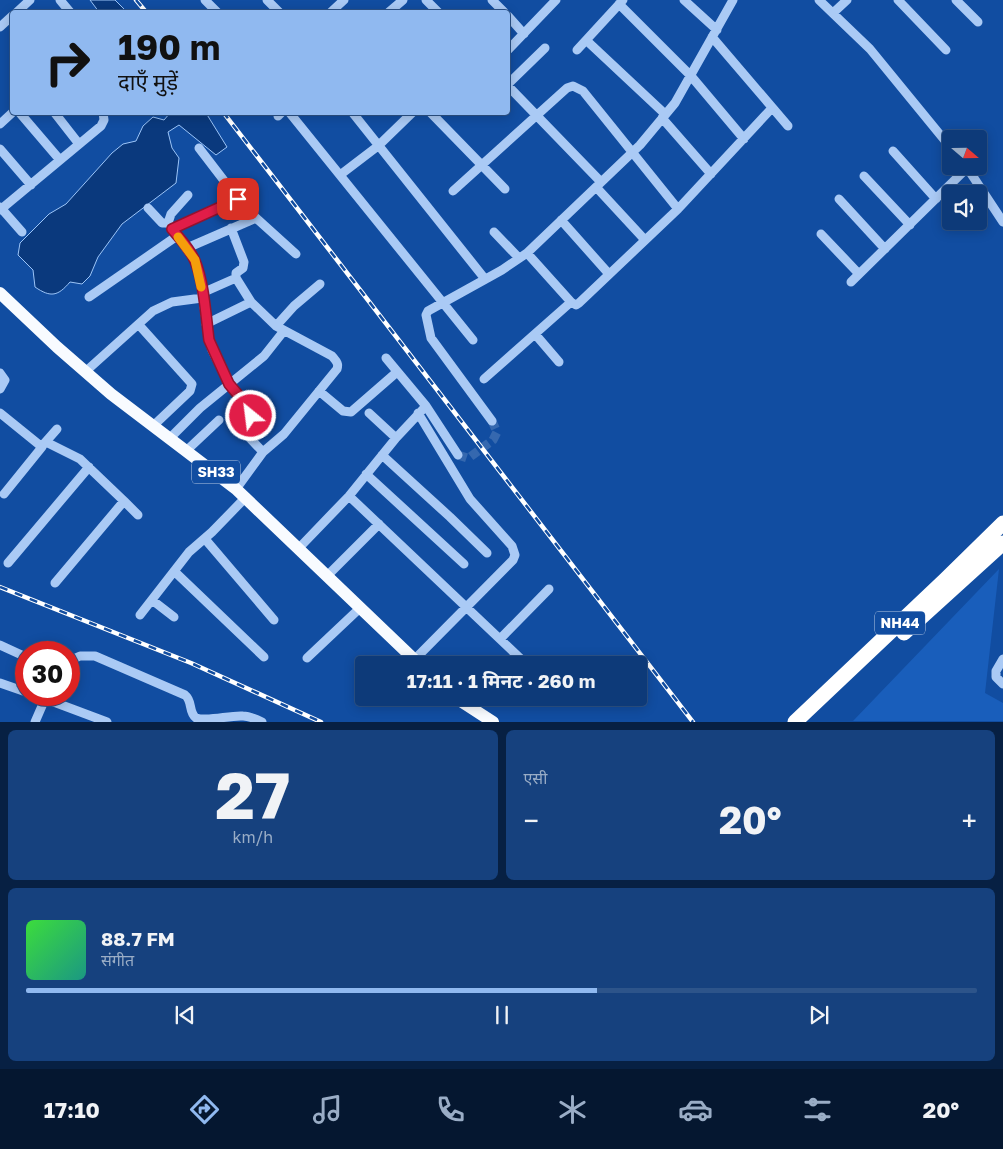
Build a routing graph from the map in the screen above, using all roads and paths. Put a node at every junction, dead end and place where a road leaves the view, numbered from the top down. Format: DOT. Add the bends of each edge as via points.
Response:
graph roads {
  1 [pos="30,0"];
  2 [pos="60,0"];
  3 [pos="205,0"];
  4 [pos="268,0"];
  5 [pos="344,0"];
  6 [pos="426,0"];
  7 [pos="492,0"];
  8 [pos="556,0"];
  9 [pos="684,0"];
  10 [pos="734,0"];
  11 [pos="819,0"];
  12 [pos="847,0"];
  13 [pos="898,0"];
  14 [pos="956,0"];
  15 [pos="621,2"];
  16 [pos="18,10"];
  17 [pos="68,10"];
  18 [pos="215,10"];
  19 [pos="277,10"];
  20 [pos="332,10"];
  21 [pos="436,10"];
  22 [pos="502,10"];
  23 [pos="833,13"];
  24 [pos="10,18"];
  25 [pos="510,18"];
  26 [pos="978,22"];
  27 [pos="0,27"];
  28 [pos="524,34"];
  29 [pos="714,34"];
  30 [pos="586,40"];
  31 [pos="510,48"];
  32 [pos="545,48"];
  33 [pos="577,50"];
  34 [pos="946,50"];
  35 [pos="691,76"];
  36 [pos="510,83"];
  37 [pos="510,87"];
  38 [pos="772,108"];
  39 [pos="10,115"];
  40 [pos="22,115"];
  41 [pos="56,115"];
  42 [pos="103,115"];
  43 [pos="291,115"];
  44 [pos="354,115"];
  45 [pos="411,115"];
  46 [pos="433,115"];
  47 [pos="536,116"];
  48 [pos="664,116"];
  49 [pos="0,124"];
  50 [pos="788,126"];
  51 [pos="942,137"];
  52 [pos="744,139"];
  53 [pos="79,144"];
  54 [pos="378,146"];
  55 [pos="199,148"];
  56 [pos="0,149"];
  57 [pos="893,151"];
  58 [pos="632,152"];
  59 [pos="60,160"];
  60 [pos="482,165"];
  61 [pos="711,174"];
  62 [pos="340,175"];
  63 [pos="958,175"];
  64 [pos="971,175"];
  65 [pos="864,176"];
  66 [pos="598,184"];
  67 [pos="30,185"];
  68 [pos="505,188"];
  69 [pos="453,191"];
  70 [pos="188,195"];
  71 [pos="238,199"];
  72 [pos="839,199"];
  73 [pos="936,199"];
  74 [pos="148,208"];
  75 [pos="1,209"];
  76 [pos="678,209"];
  77 [pos="256,218"];
  78 [pos="561,220"];
  79 [pos="1003,222"];
  80 [pos="910,225"];
  81 [pos="231,228"];
  82 [pos="172,229"];
  83 [pos="22,232"];
  84 [pos="494,232"];
  85 [pos="821,234"];
  86 [pos="645,240"];
  87 [pos="187,248"];
  88 [pos="885,249"];
  89 [pos="527,253"];
  90 [pos="296,254"];
  91 [pos="519,258"];
  92 [pos="609,274"];
  93 [pos="859,274"];
  94 [pos="236,278"];
  95 [pos="486,279"];
  96 [pos="851,282"];
  97 [pos="320,284"];
  98 [pos="0,293"];
  99 [pos="202,295"];
  100 [pos="89,297"];
  101 [pos="251,302"];
  102 [pos="571,302"];
  103 [pos="443,303"];
  104 [pos="139,324"];
  105 [pos="206,324"];
  106 [pos="280,329"];
  107 [pos="535,334"];
  108 [pos="473,340"];
  109 [pos="386,358"];
  110 [pos="558,362"];
  111 [pos="85,372"];
  112 [pos="397,372"];
  113 [pos="0,373"];
  114 [pos="484,379"];
  115 [pos="229,384"];
  116 [pos="0,389"];
  117 [pos="318,391"];
  118 [pos="426,406"];
  119 [pos="0,413"];
  120 [pos="369,413"];
  121 [pos="418,413"];
  122 [pos="219,420"];
  123 [pos="492,422"];
  124 [pos="153,426"];
  125 [pos="57,429"];
  126 [pos="396,438"];
  127 [pos="169,439"];
  128 [pos="44,444"];
  129 [pos="186,451"];
  130 [pos="263,452"];
  131 [pos="382,455"];
  132 [pos="458,456"];
  133 [pos="89,467"];
  134 [pos="366,474"];
  135 [pos="241,493"];
  136 [pos="4,494"];
  137 [pos="349,496"];
  138 [pos="124,501"];
  139 [pos="138,515"];
  140 [pos="1003,523"];
  141 [pos="379,524"];
  142 [pos="205,539"];
  143 [pos="1002,546"];
  144 [pos="299,548"];
  145 [pos="487,553"];
  146 [pos="8,563"];
  147 [pos="464,564"];
  148 [pos="174,570"];
  149 [pos="328,576"];
  150 [pos="55,583"];
  151 [pos="549,589"];
  152 [pos="152,600"];
  153 [pos="467,607"];
  154 [pos="360,608"];
  155 [pos="140,615"];
  156 [pos="174,617"];
  157 [pos="274,620"];
  158 [pos="500,638"];
  159 [pos="0,645"];
  160 [pos="15,652"];
  161 [pos="80,656"];
  162 [pos="411,656"];
  163 [pos="422,656"];
  164 [pos="518,656"];
  165 [pos="264,657"];
  166 [pos="307,658"];
  167 [pos="1003,659"];
  168 [pos="0,683"];
  169 [pos="1003,684"];
  170 [pos="15,688"];
  171 [pos="42,706"];
  172 [pos="66,706"];
  173 [pos="468,706"];
  174 [pos="35,722"];
  175 [pos="107,722"];
  176 [pos="262,722"];
  177 [pos="493,722"];
  178 [pos="795,722"];
  179 [pos="808,722"];
  1 -- 16 [label="street"];
  2 -- 17 [label="street"];
  3 -- 18 [label="street"];
  4 -- 19 [label="street"];
  5 -- 20 [label="street"];
  6 -- 21 [label="street"];
  7 -- 22 [label="street"];
  8 -- 28 [label="street"];
  9 -- 29 [label="street"];
  10 -- 29 [label="street"];
  11 -- 23 [label="street"];
  12 -- 23 [label="street"];
  13 -- 34 [label="street"];
  14 -- 26 [label="street"];
  15 -- 30 [label="street"];
  15 -- 35 [label="street"];
  23 -- 51 [label="street" via="870,49"];
  24 -- 27 [label="street"];
  25 -- 28 [label="street"];
  28 -- 31 [label="street"];
  29 -- 35 [label="street"];
  29 -- 38 [label="street"];
  30 -- 33 [label="street"];
  30 -- 48 [label="street"];
  32 -- 36 [label="street"];
  35 -- 48 [label="street"];
  35 -- 52 [label="street"];
  37 -- 47 [label="street"];
  38 -- 50 [label="street"];
  38 -- 52 [label="street"];
  39 -- 49 [label="street"];
  40 -- 59 [label="street"];
  41 -- 53 [label="street"];
  42 -- 53 [label="street" via="101,126"];
  43 -- 62 [label="street"];
  44 -- 54 [label="street"];
  45 -- 54 [label="street"];
  46 -- 60 [label="street"];
  47 -- 58 [label="street" via="567,88 578,87"];
  47 -- 60 [label="street"];
  47 -- 66 [label="street"];
  48 -- 58 [label="street"];
  48 -- 61 [label="street"];
  52 -- 61 [label="street"];
  53 -- 59 [label="street"];
  54 -- 62 [label="street"];
  54 -- 95 [label="street"];
  55 -- 71 [label="street"];
  56 -- 67 [label="street"];
  57 -- 73 [label="street"];
  58 -- 66 [label="street"];
  58 -- 76 [label="street"];
  59 -- 67 [label="street"];
  60 -- 68 [label="street"];
  60 -- 69 [label="street"];
  61 -- 76 [label="street"];
  62 -- 103 [label="street"];
  63 -- 73 [label="street"];
  64 -- 79 [label="street"];
  65 -- 80 [label="street"];
  66 -- 78 [label="street"];
  66 -- 86 [label="street"];
  67 -- 75 [label="street"];
  70 -- 82 [label="street" via="171,214"];
  71 -- 77 [label="street"];
  71 -- 82 [label="street"];
  72 -- 88 [label="street"];
  73 -- 80 [label="street"];
  74 -- 82 [label="street"];
  75 -- 83 [label="street"];
  76 -- 86 [label="street"];
  77 -- 81 [label="street"];
  77 -- 90 [label="street"];
  78 -- 89 [label="street"];
  78 -- 92 [label="street"];
  80 -- 88 [label="street"];
  81 -- 87 [label="street"];
  81 -- 94 [label="street" via="244,262"];
  82 -- 87 [label="street"];
  82 -- 100 [label="street"];
  84 -- 91 [label="street"];
  85 -- 93 [label="street"];
  86 -- 92 [label="street"];
  87 -- 99 [label="street" via="195,260"];
  88 -- 93 [label="street"];
  89 -- 91 [label="street"];
  89 -- 102 [label="street"];
  91 -- 95 [label="street"];
  92 -- 102 [label="street" via="579,303"];
  93 -- 96 [label="street"];
  94 -- 99 [label="street"];
  94 -- 101 [label="street"];
  95 -- 103 [label="street"];
  97 -- 106 [label="street" via="294,306"];
  98 -- 111 [label="main road, SH33"];
  99 -- 104 [label="street" via="172,302 153,311"];
  99 -- 105 [label="street"];
  101 -- 105 [label="street"];
  101 -- 106 [label="street"];
  102 -- 107 [label="street"];
  103 -- 108 [label="street"];
  103 -- 123 [label="street" via="426,315 431,338"];
  104 -- 111 [label="street"];
  104 -- 124 [label="street" via="192,384 190,391"];
  105 -- 115 [label="street" via="212,350"];
  106 -- 115 [label="street" via="264,356"];
  106 -- 117 [label="street" via="337,361 337,369"];
  107 -- 110 [label="street"];
  107 -- 114 [label="street"];
  109 -- 112 [label="street"];
  111 -- 124 [label="main road, SH33"];
  112 -- 117 [label="street" via="351,412 343,411"];
  112 -- 118 [label="street"];
  113 -- 116 [label="street" via="5,380"];
  115 -- 127 [label="street"];
  115 -- 130 [label="street" via="252,413 242,428"];
  117 -- 130 [label="street" via="284,434"];
  118 -- 121 [label="street"];
  118 -- 132 [label="street"];
  119 -- 128 [label="street"];
  120 -- 126 [label="street"];
  121 -- 126 [label="street"];
  121 -- 153 [label="street" via="470,499 512,546 515,555"];
  122 -- 129 [label="street"];
  124 -- 127 [label="main road, SH33"];
  125 -- 128 [label="street"];
  126 -- 131 [label="street"];
  127 -- 129 [label="main road, SH33"];
  128 -- 133 [label="street" via="73,455"];
  128 -- 136 [label="street"];
  129 -- 135 [label="main road, SH33"];
  130 -- 135 [label="street"];
  131 -- 134 [label="street"];
  131 -- 145 [label="street"];
  133 -- 138 [label="street"];
  133 -- 146 [label="street"];
  134 -- 137 [label="street"];
  134 -- 147 [label="street"];
  135 -- 142 [label="street"];
  135 -- 144 [label="main road, SH33"];
  137 -- 141 [label="street"];
  137 -- 144 [label="street"];
  138 -- 139 [label="street"];
  138 -- 150 [label="street"];
  140 -- 178 [label="highway, NH44"];
  141 -- 149 [label="street"];
  141 -- 153 [label="street"];
  142 -- 148 [label="street" via="194,545"];
  142 -- 157 [label="street"];
  143 -- 179 [label="highway, NH44"];
  144 -- 149 [label="main road, SH33"];
  148 -- 152 [label="street"];
  148 -- 165 [label="street"];
  149 -- 154 [label="main road, SH33"];
  151 -- 158 [label="street"];
  152 -- 155 [label="street"];
  152 -- 156 [label="street"];
  153 -- 158 [label="street"];
  153 -- 163 [label="street"];
  154 -- 162 [label="main road, SH33"];
  154 -- 166 [label="street"];
  158 -- 164 [label="street"];
  159 -- 160 [label="street"];
  161 -- 176 [label="street" via="96,656 185,694 196,718 245,716"];
  167 -- 169 [label="street" via="996,677"];
  168 -- 170 [label="street"];
  171 -- 174 [label="street"];
  172 -- 175 [label="street"];
  173 -- 177 [label="main road"];
}
